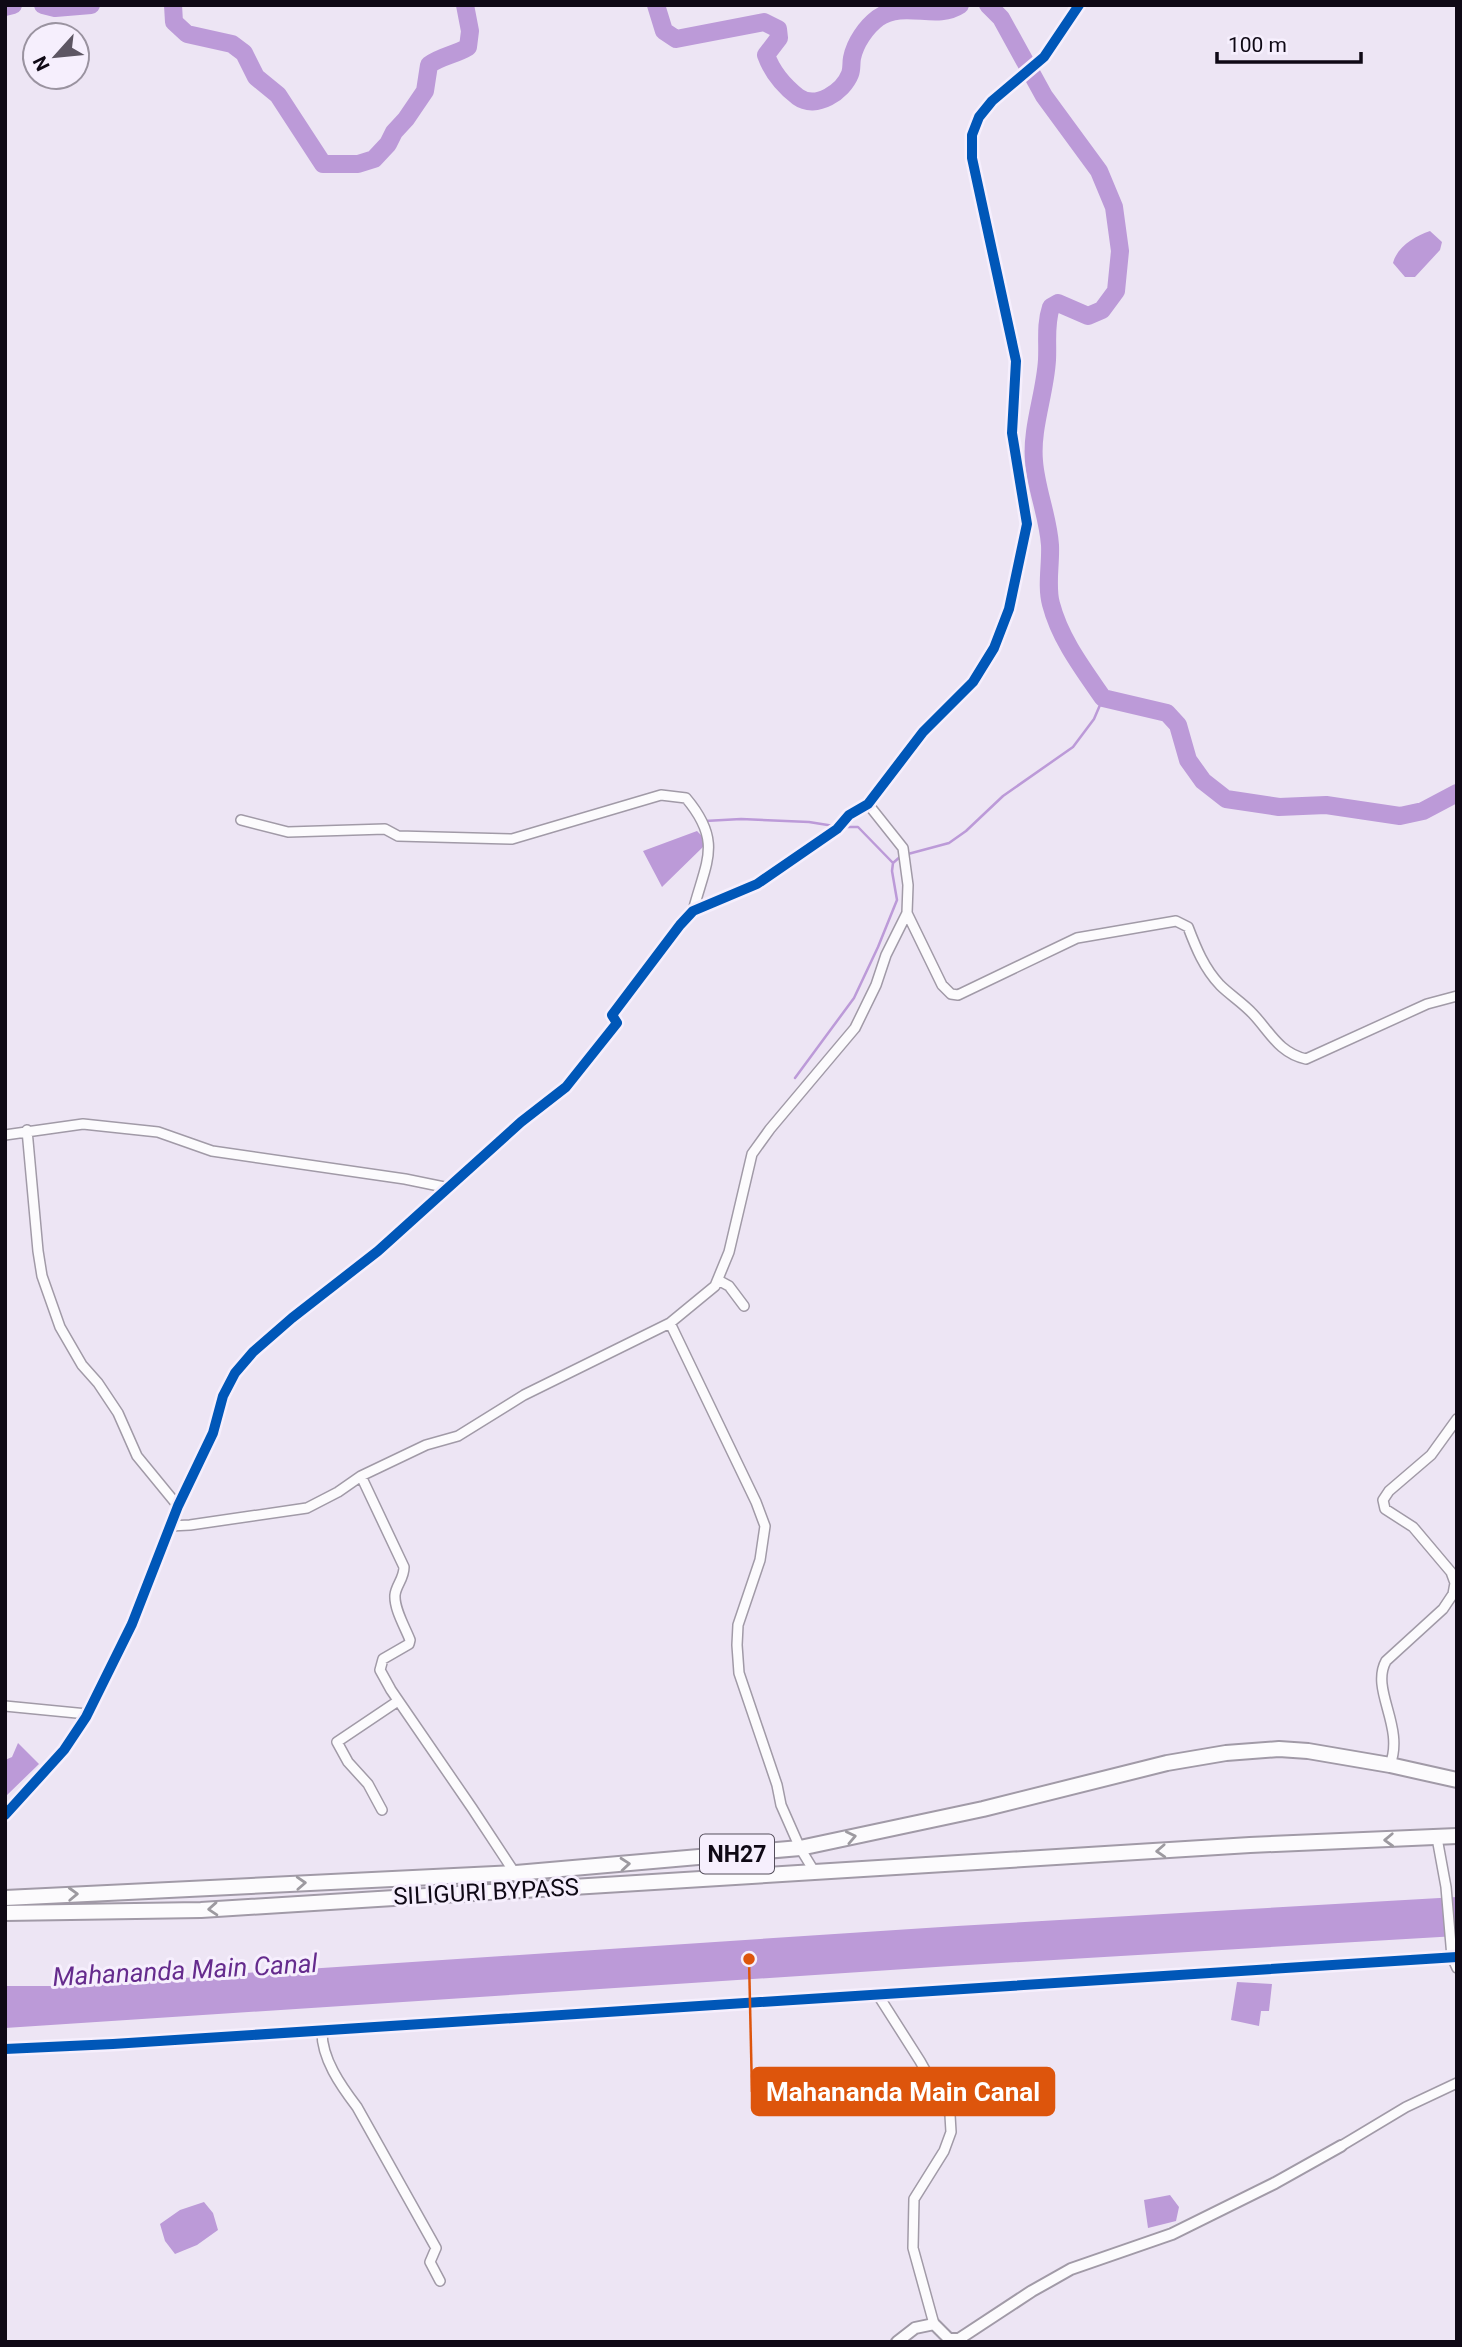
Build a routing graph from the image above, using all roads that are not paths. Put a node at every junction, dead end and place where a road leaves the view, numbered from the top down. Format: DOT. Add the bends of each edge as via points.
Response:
graph roads {
  1 [pos="1080,5"];
  2 [pos="868,804"];
  3 [pos="242,820"];
  4 [pos="693,911"];
  5 [pos="907,913"];
  6 [pos="1457,996"];
  7 [pos="27,1130"];
  8 [pos="5,1135"];
  9 [pos="449,1188"];
  10 [pos="718,1280"];
  11 [pos="744,1306"];
  12 [pos="670,1324"];
  13 [pos="1457,1419"];
  14 [pos="361,1476"];
  15 [pos="178,1506"];
  16 [pos="170,1526"];
  17 [pos="398,1701"];
  18 [pos="5,1706"];
  19 [pos="87,1714"];
  20 [pos="1390,1765"];
  21 [pos="1457,1780"];
  22 [pos="382,1810"];
  23 [pos="5,1815"];
  24 [pos="1457,1836"];
  25 [pos="1437,1838"];
  26 [pos="800,1848"];
  27 [pos="814,1871"];
  28 [pos="516,1873"];
  29 [pos="526,1890"];
  30 [pos="5,1898"];
  31 [pos="5,1913"];
  32 [pos="1454,1957"];
  33 [pos="1457,1968"];
  34 [pos="878,1995"];
  35 [pos="322,2030"];
  36 [pos="5,2049"];
  37 [pos="1457,2083"];
  38 [pos="1341,2146"];
  39 [pos="440,2281"];
  40 [pos="934,2324"];
  41 [pos="897,2342"];
  1 -- 2 [label="street" via="1044,57 992,101 972,135 972,158 1016,361 1012,433 1027,524 1009,609 994,648 973,682 923,732"];
  2 -- 4 [label="street" via="757,884"];
  2 -- 5 [label="street" via="904,848"];
  3 -- 4 [label="street" via="288,832 385,828 398,836 512,839 661,795 686,798 700,815 710,844"];
  4 -- 9 [label="street" via="612,1015 617,1023 566,1087"];
  5 -- 6 [label="street" via="942,985 958,995 1077,938 1176,921 1188,927 1200,959 1220,984 1292,1056 1306,1059 1427,1004"];
  5 -- 10 [label="street" via="855,1028 752,1154"];
  7 -- 8 [label="street"];
  7 -- 9 [label="street" via="83,1124 158,1132 212,1151"];
  7 -- 15 [label="street" via="37,1251 60,1327 118,1413 137,1456"];
  9 -- 15 [label="street" via="292,1318 235,1373 223,1395 214,1433"];
  10 -- 11 [label="street" via="729,1286"];
  10 -- 12 [label="street"];
  12 -- 14 [label="street" via="524,1395 458,1436 426,1445"];
  12 -- 26 [label="street" via="765,1526 761,1560 738,1625 739,1673 781,1805"];
  13 -- 20 [label="street" via="1431,1455 1382,1500 1385,1509 1413,1527 1455,1583 1443,1609 1383,1668 1382,1686 1395,1740"];
  14 -- 16 [label="street" via="307,1508"];
  14 -- 17 [label="street" via="404,1567 395,1593 396,1606 411,1640 383,1659 380,1670"];
  15 -- 16 [label="street"];
  16 -- 19 [label="street" via="132,1624"];
  17 -- 22 [label="street" via="337,1742"];
  17 -- 28 [label="street"];
  18 -- 19 [label="street"];
  19 -- 23 [label="street" via="64,1750"];
  20 -- 21 [label="highway, NH27"];
  26 -- 20 [label="highway, NH27, one-way" via="1226,1753 1308,1751"];
  24 -- 25 [label="highway, NH27"];
  25 -- 27 [label="highway, SILIGURI BYPASS / NH27, one-way"];
  25 -- 32 [label="street"];
  26 -- 27 [label="street"];
  28 -- 26 [label="highway, NH27, one-way"];
  27 -- 29 [label="highway, SILIGURI BYPASS / NH27"];
  28 -- 29 [label="street"];
  30 -- 28 [label="highway, NH27, one-way"];
  29 -- 31 [label="highway, SILIGURI BYPASS / NH27, one-way" via="201,1910"];
  32 -- 33 [label="street"];
  32 -- 34 [label="street"];
  34 -- 35 [label="street"];
  34 -- 40 [label="street" via="950,2115 951,2132 944,2151 914,2199 913,2248"];
  35 -- 36 [label="street"];
  35 -- 39 [label="street" via="343,2088 436,2248 430,2262"];
  37 -- 38 [label="street" via="1406,2106"];
  38 -- 40 [label="street" via="1172,2234 1071,2269 959,2339 949,2339"];
  40 -- 41 [label="street" via="915,2328"];
}
